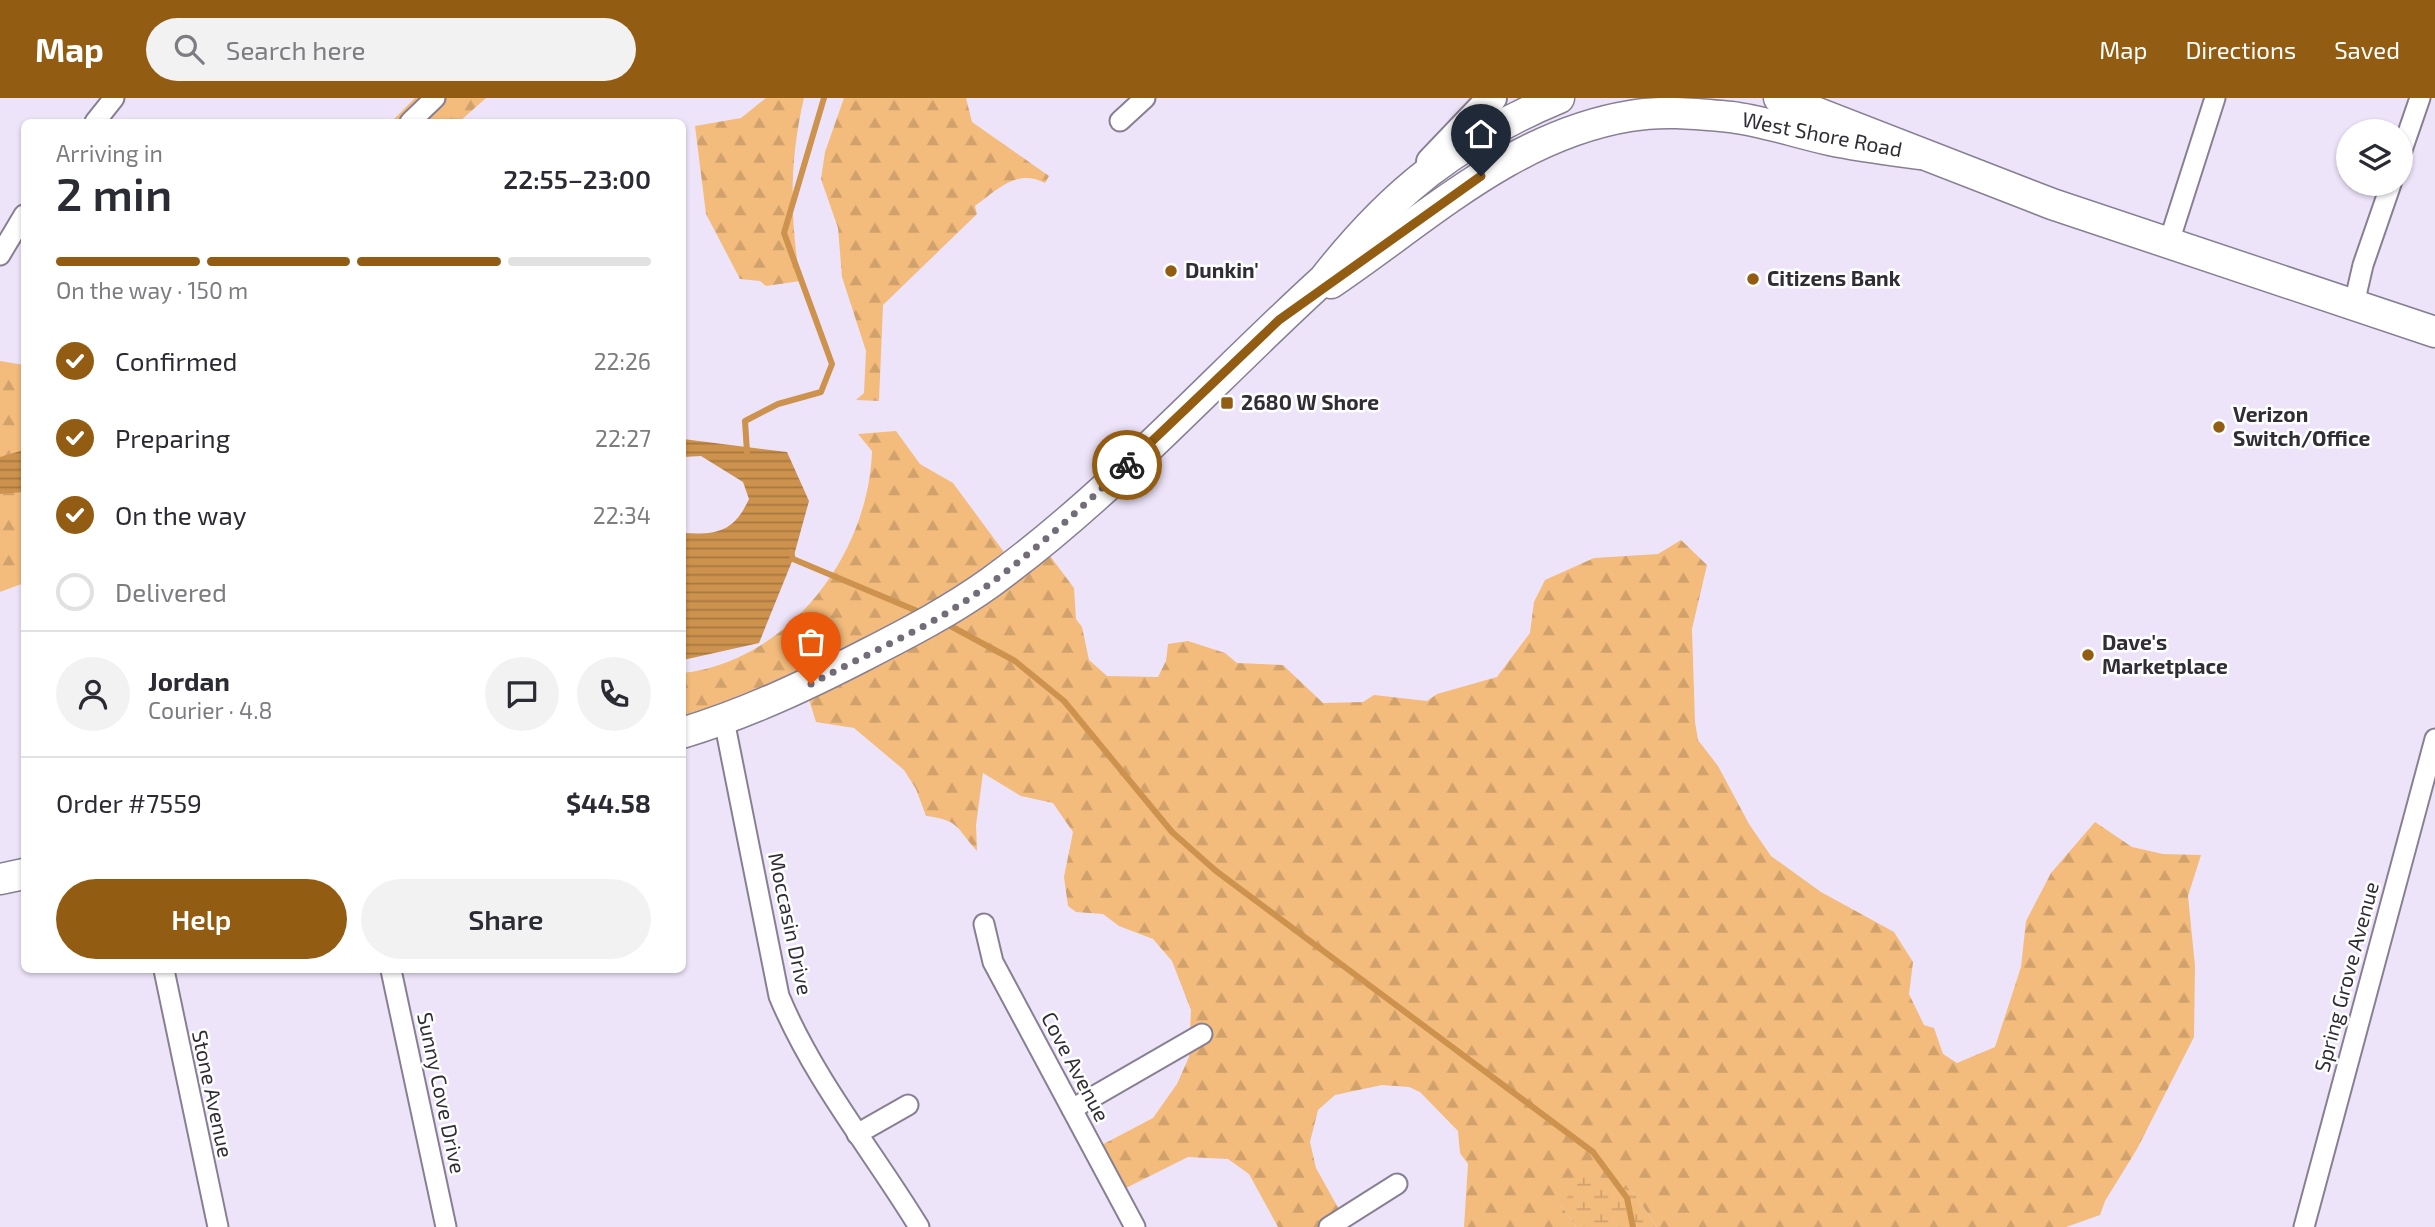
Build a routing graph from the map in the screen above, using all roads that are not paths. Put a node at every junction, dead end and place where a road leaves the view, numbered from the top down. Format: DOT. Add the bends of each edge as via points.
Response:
graph roads {
  1 [pos="114,98"];
  2 [pos="435,98"];
  3 [pos="1145,98"];
  4 [pos="1492,98"];
  5 [pos="1559,98"];
  6 [pos="1779,98"];
  7 [pos="2215,98"];
  8 [pos="2420,98"];
  9 [pos="1639,106"];
  10 [pos="97,119"];
  11 [pos="413,119"];
  12 [pos="2413,119"];
  13 [pos="1120,121"];
  14 [pos="1919,154"];
  15 [pos="1412,184"];
  16 [pos="2386,196"];
  17 [pos="21,220"];
  18 [pos="2168,245"];
  19 [pos="0,256"];
  20 [pos="2354,304"];
  21 [pos="1279,320"];
  22 [pos="2435,332"];
  23 [pos="724,720"];
  24 [pos="686,732"];
  25 [pos="2435,739"];
  26 [pos="21,875"];
  27 [pos="0,879"];
  28 [pos="984,924"];
  29 [pos="165,973"];
  30 [pos="392,973"];
  31 [pos="1202,1034"];
  32 [pos="908,1105"];
  33 [pos="1072,1109"];
  34 [pos="857,1134"];
  35 [pos="1397,1184"];
  36 [pos="218,1227"];
  37 [pos="446,1227"];
  38 [pos="919,1227"];
  39 [pos="1135,1227"];
  40 [pos="1329,1227"];
  41 [pos="2304,1227"];
  1 -- 10 [label="street"];
  2 -- 11 [label="street"];
  3 -- 13 [label="street"];
  4 -- 15 [label="main road"];
  5 -- 15 [label="main road, West Shore Road" via="1487,131"];
  6 -- 14 [label="main road, West Shore Road"];
  7 -- 18 [label="street"];
  8 -- 12 [label="street"];
  9 -- 14 [label="main road, West Shore Road" via="1735,118"];
  9 -- 21 [label="main road, West Shore Road" via="1520,153 1391,238"];
  14 -- 18 [label="main road, West Shore Road"];
  15 -- 21 [label="main road, West Shore Road" via="1353,241 1324,279"];
  16 -- 20 [label="street"];
  17 -- 19 [label="street"];
  18 -- 20 [label="main road, West Shore Road"];
  20 -- 22 [label="main road, West Shore Road"];
  21 -- 23 [label="main road, West Shore Road" via="1074,514 991,582 940,617 789,695"];
  23 -- 24 [label="main road, West Shore Road"];
  23 -- 34 [label="street, Moccasin Drive" via="779,996 800,1043"];
  25 -- 41 [label="street, Spring Grove Avenue"];
  26 -- 27 [label="main road"];
  28 -- 33 [label="street, Cove Avenue" via="993,962"];
  29 -- 36 [label="street, Stone Avenue"];
  30 -- 37 [label="street, Sunny Cove Drive"];
  31 -- 33 [label="street"];
  32 -- 34 [label="street"];
  33 -- 39 [label="street, Cove Avenue"];
  34 -- 38 [label="street, Moccasin Drive"];
  35 -- 40 [label="street"];
}
